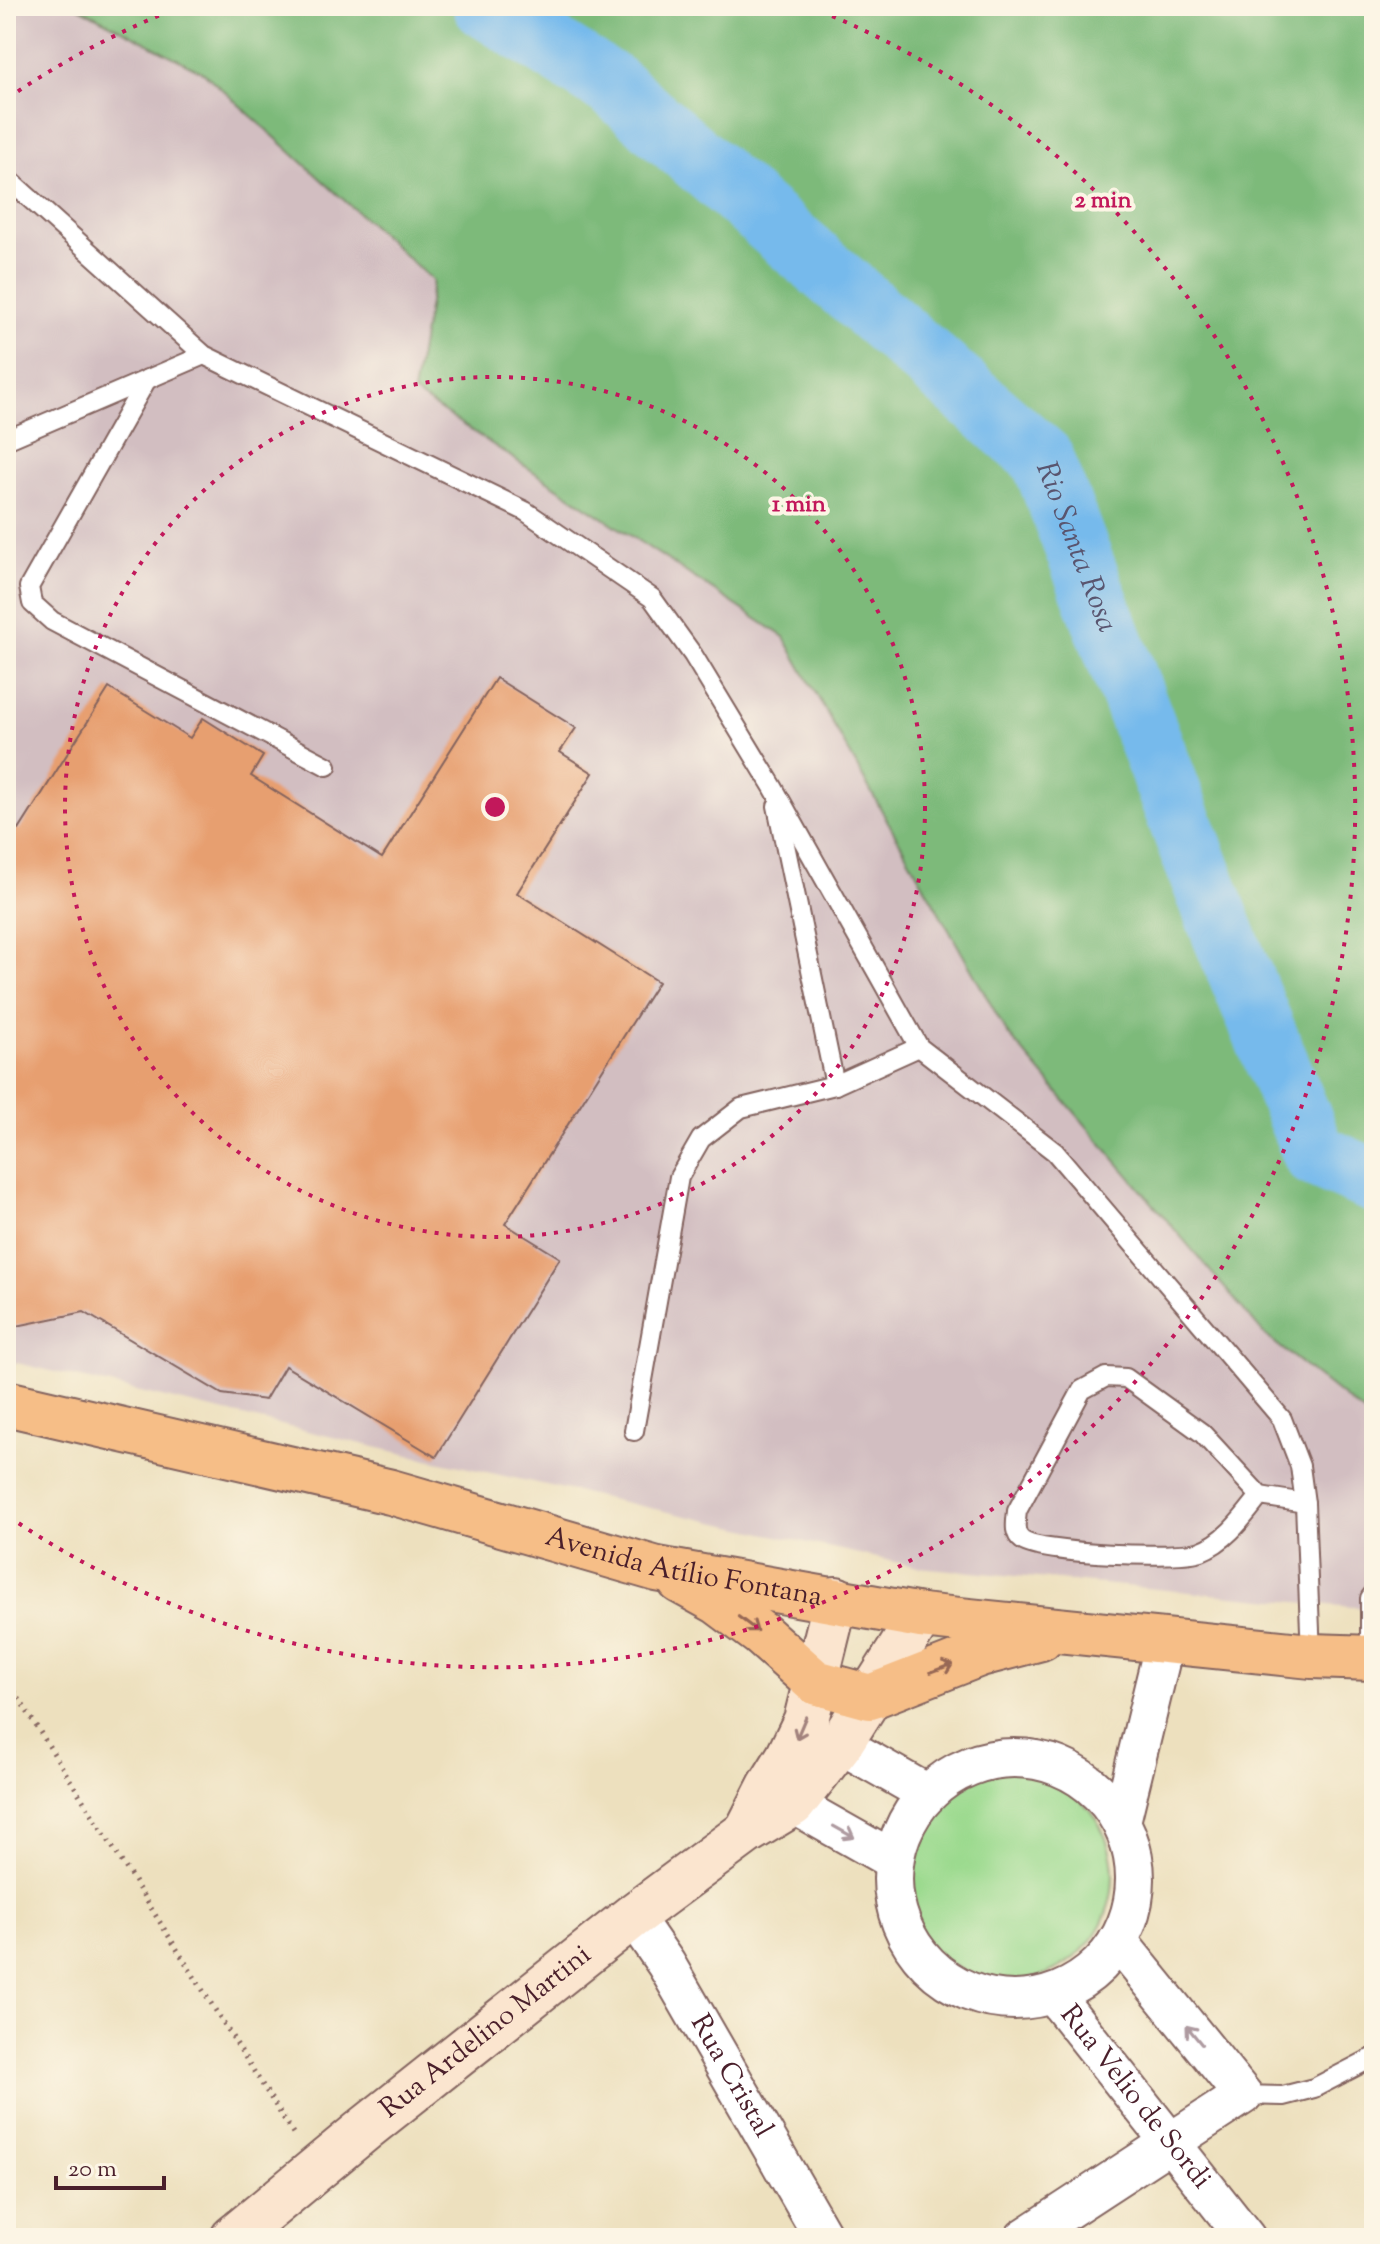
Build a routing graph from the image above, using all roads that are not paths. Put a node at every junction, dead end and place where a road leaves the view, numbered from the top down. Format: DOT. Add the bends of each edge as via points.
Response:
graph roads {
  1 [pos="6,177"];
  2 [pos="204,355"];
  3 [pos="147,379"];
  4 [pos="6,440"];
  5 [pos="327,766"];
  6 [pos="773,787"];
  7 [pos="919,1047"];
  8 [pos="835,1085"];
  9 [pos="6,1403"];
  10 [pos="634,1431"];
  11 [pos="1260,1496"];
  12 [pos="1305,1503"];
  13 [pos="657,1569"];
  14 [pos="1374,1593"];
  15 [pos="836,1599"];
  16 [pos="921,1616"];
  17 [pos="1066,1631"];
  18 [pos="1165,1641"];
  19 [pos="1311,1656"];
  20 [pos="1372,1658"];
  21 [pos="815,1682"];
  22 [pos="870,1697"];
  23 [pos="840,1744"];
  24 [pos="928,1794"];
  25 [pos="793,1804"];
  26 [pos="1121,1822"];
  27 [pos="745,1833"];
  28 [pos="894,1861"];
  29 [pos="633,1916"];
  30 [pos="1118,1941"];
  31 [pos="1053,1994"];
  32 [pos="1374,2057"];
  33 [pos="1243,2095"];
  34 [pos="1171,2143"];
  35 [pos="233,2238"];
  36 [pos="824,2238"];
  37 [pos="1024,2238"];
  38 [pos="1246,2238"];
  1 -- 2 [label="lane"];
  2 -- 3 [label="lane"];
  2 -- 6 [label="lane" via="525,511 652,598"];
  3 -- 4 [label="lane"];
  3 -- 5 [label="lane" via="29,587 32,603 52,621"];
  6 -- 7 [label="lane"];
  6 -- 8 [label="lane"];
  7 -- 8 [label="lane"];
  7 -- 12 [label="lane" via="1055,1152 1282,1419 1300,1466"];
  8 -- 10 [label="lane" via="741,1108 701,1139 679,1177"];
  9 -- 13 [label="main road, Avenida Atílio Fontana" via="391,1492"];
  11 -- 11 [label="lane" via="1202,1433 1126,1378 1106,1377 1082,1390 1017,1511 1016,1531 1036,1547 1071,1552 1201,1551 1234,1529"];
  11 -- 12 [label="lane"];
  12 -- 19 [label="lane"];
  13 -- 15 [label="main road, Avenida Atílio Fontana"];
  13 -- 21 [label="main road, one-way" via="718,1602"];
  14 -- 20 [label="lane"];
  15 -- 16 [label="main road, Avenida Atílio Fontana"];
  15 -- 21 [label="street, Rua Ardelino Martini"];
  16 -- 17 [label="main road, Avenida Atílio Fontana"];
  16 -- 22 [label="street, Rua Ardelino Martini"];
  17 -- 18 [label="main road, Avenida Atílio Fontana"];
  22 -- 17 [label="main road, one-way" via="980,1654"];
  18 -- 19 [label="main road, Avenida Atílio Fontana"];
  18 -- 26 [label="street"];
  19 -- 20 [label="main road, Avenida Atílio Fontana"];
  21 -- 22 [label="main road"];
  21 -- 27 [label="street, Rua Ardelino Martini, one-way" via="806,1720"];
  22 -- 23 [label="street, Rua Ardelino Martini"];
  23 -- 24 [label="street"];
  23 -- 25 [label="street, Rua Ardelino Martini"];
  24 -- 26 [label="street" via="970,1767 994,1760 1031,1760 1088,1784"];
  24 -- 28 [label="street" via="900,1837"];
  25 -- 27 [label="street, Rua Ardelino Martini"];
  25 -- 28 [label="street, one-way"];
  26 -- 30 [label="street" via="1130,1844 1134,1894"];
  27 -- 29 [label="street, Rua Ardelino Martini"];
  28 -- 31 [label="street" via="898,1916 925,1963 947,1981 998,2000"];
  29 -- 35 [label="street, Rua Ardelino Martini"];
  29 -- 36 [label="street, Rua Cristal"];
  30 -- 31 [label="street" via="1078,1982"];
  33 -- 30 [label="street, one-way"];
  31 -- 34 [label="street, Rua Velio de Sordi"];
  32 -- 33 [label="lane" via="1314,2088 1283,2096"];
  33 -- 34 [label="street"];
  34 -- 37 [label="street"];
  34 -- 38 [label="street, Rua Velio de Sordi"];
}
